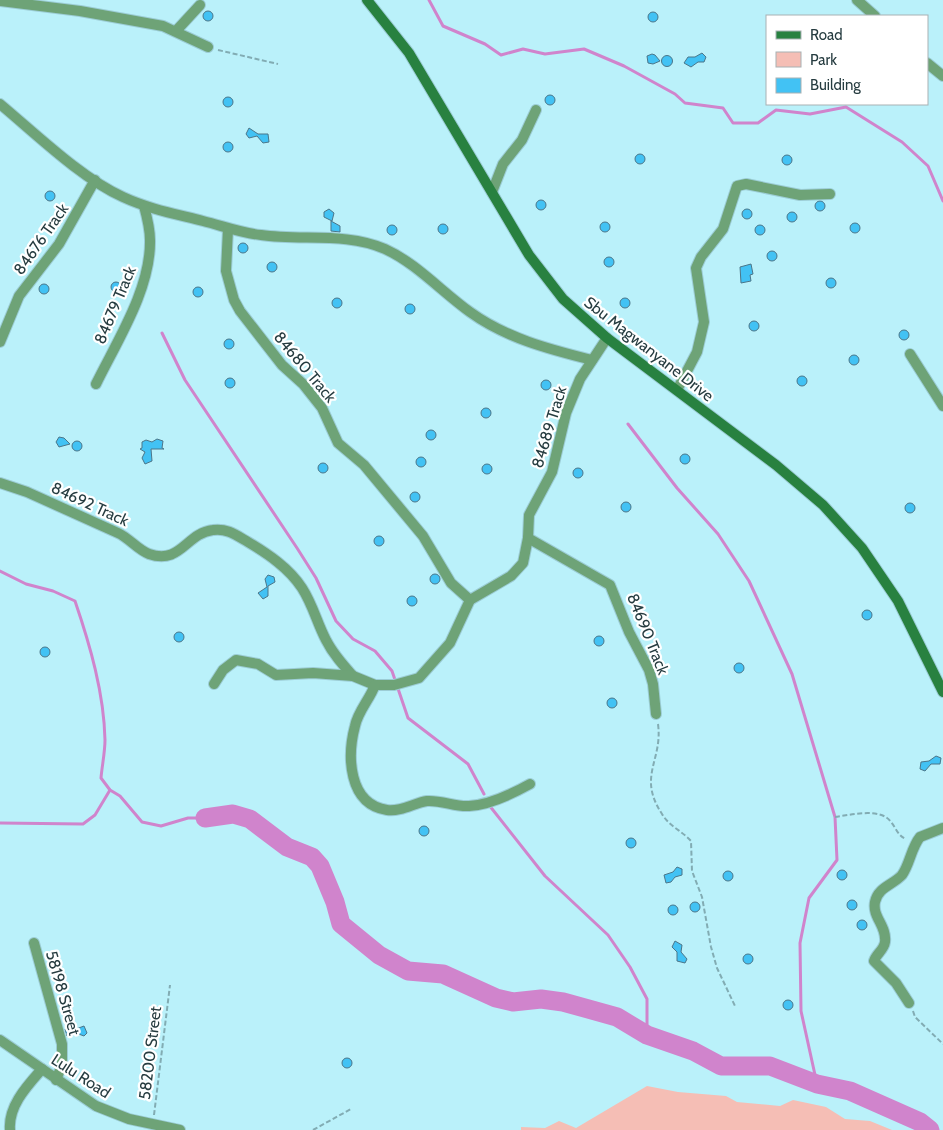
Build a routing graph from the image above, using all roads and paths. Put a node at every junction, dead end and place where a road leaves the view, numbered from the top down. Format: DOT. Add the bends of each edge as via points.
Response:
graph roads {
  1 [pos="367,0"];
  2 [pos="858,0"];
  3 [pos="0,1"];
  4 [pos="200,5"];
  5 [pos="874,15"];
  6 [pos="176,31"];
  7 [pos="208,47"];
  8 [pos="278,64"];
  9 [pos="928,64"];
  10 [pos="943,76"];
  11 [pos="0,104"];
  12 [pos="536,110"];
  13 [pos="95,180"];
  14 [pos="492,192"];
  15 [pos="830,194"];
  16 [pos="144,206"];
  17 [pos="228,230"];
  18 [pos="607,338"];
  19 [pos="0,342"];
  20 [pos="910,354"];
  21 [pos="592,360"];
  22 [pos="96,384"];
  23 [pos="677,390"];
  24 [pos="943,406"];
  25 [pos="0,484"];
  26 [pos="528,538"];
  27 [pos="470,600"];
  28 [pos="353,676"];
  29 [pos="214,684"];
  30 [pos="375,685"];
  31 [pos="943,692"];
  32 [pos="656,714"];
  33 [pos="530,784"];
  34 [pos="835,817"];
  35 [pos="943,828"];
  36 [pos="915,842"];
  37 [pos="34,943"];
  38 [pos="170,985"];
  39 [pos="909,1003"];
  40 [pos="734,1006"];
  41 [pos="0,1040"];
  42 [pos="943,1044"];
  43 [pos="42,1069"];
  44 [pos="56,1080"];
  45 [pos="351,1109"];
  46 [pos="153,1125"];
  47 [pos="10,1130"];
  48 [pos="180,1130"];
  49 [pos="313,1130"];
  1 -- 14 [label="main road, Sbu Magwanyane Drive" via="409,53"];
  2 -- 5 [label="street"];
  3 -- 6 [label="street" via="80,11"];
  4 -- 6 [label="street"];
  6 -- 7 [label="street"];
  7 -- 8 [label="path"];
  9 -- 10 [label="street"];
  11 -- 13 [label="street"];
  12 -- 14 [label="street" via="522,140 503,164"];
  13 -- 16 [label="street"];
  13 -- 19 [label="street, 84676 Track" via="59,244 14,305"];
  14 -- 18 [label="main road, Sbu Magwanyane Drive" via="542,274 569,306"];
  15 -- 23 [label="street" via="800,195 746,184 737,186 723,230 696,268 704,322 697,352"];
  16 -- 17 [label="street"];
  16 -- 22 [label="street, 84679 Track" via="150,240 147,273"];
  17 -- 21 [label="street" via="374,245 404,260 469,312 500,331"];
  17 -- 27 [label="street, 84680 Track" via="226,271 240,310 282,366 303,384 322,408 338,444 364,465 423,536 450,583"];
  18 -- 21 [label="street, 84689 Track"];
  18 -- 23 [label="main road, Sbu Magwanyane Drive"];
  20 -- 24 [label="street"];
  21 -- 26 [label="street, 84689 Track" via="566,413 552,472 529,514"];
  23 -- 31 [label="main road, Sbu Magwanyane Drive" via="800,484 848,531 898,601"];
  25 -- 28 [label="street, 84692 Track" via="27,492 128,538 155,556 175,554 204,531 230,531 271,555 297,582 311,604 333,653"];
  26 -- 27 [label="street, 84689 Track" via="518,571"];
  26 -- 32 [label="street, 84690 Track" via="610,585 649,670"];
  27 -- 30 [label="street" via="450,642 419,678 394,685"];
  28 -- 29 [label="street" via="276,675 258,664 236,660 223,670"];
  28 -- 30 [label="street"];
  30 -- 33 [label="street" via="358,718 353,739 353,780 357,791 368,802 388,811 426,802 469,806 512,794"];
  32 -- 40 [label="path" via="658,744 650,774 654,798 662,815 691,841 692,870 702,897 711,947"];
  34 -- 36 [label="path" via="885,816 900,836"];
  35 -- 36 [label="street" via="926,833"];
  36 -- 39 [label="street" via="902,875 876,898 875,912 885,939 875,964 896,983"];
  37 -- 44 [label="street, 58198 Street" via="62,1044 62,1065"];
  38 -- 46 [label="path, 58200 Street"];
  39 -- 42 [label="path" via="915,1016"];
  41 -- 43 [label="street, Lulu Road"];
  43 -- 44 [label="street, Lulu Road"];
  43 -- 47 [label="street" via="16,1103 10,1118"];
  44 -- 46 [label="street, Lulu Road" via="96,1106"];
  45 -- 49 [label="path"];
  46 -- 48 [label="street, Lulu Road"];
}
